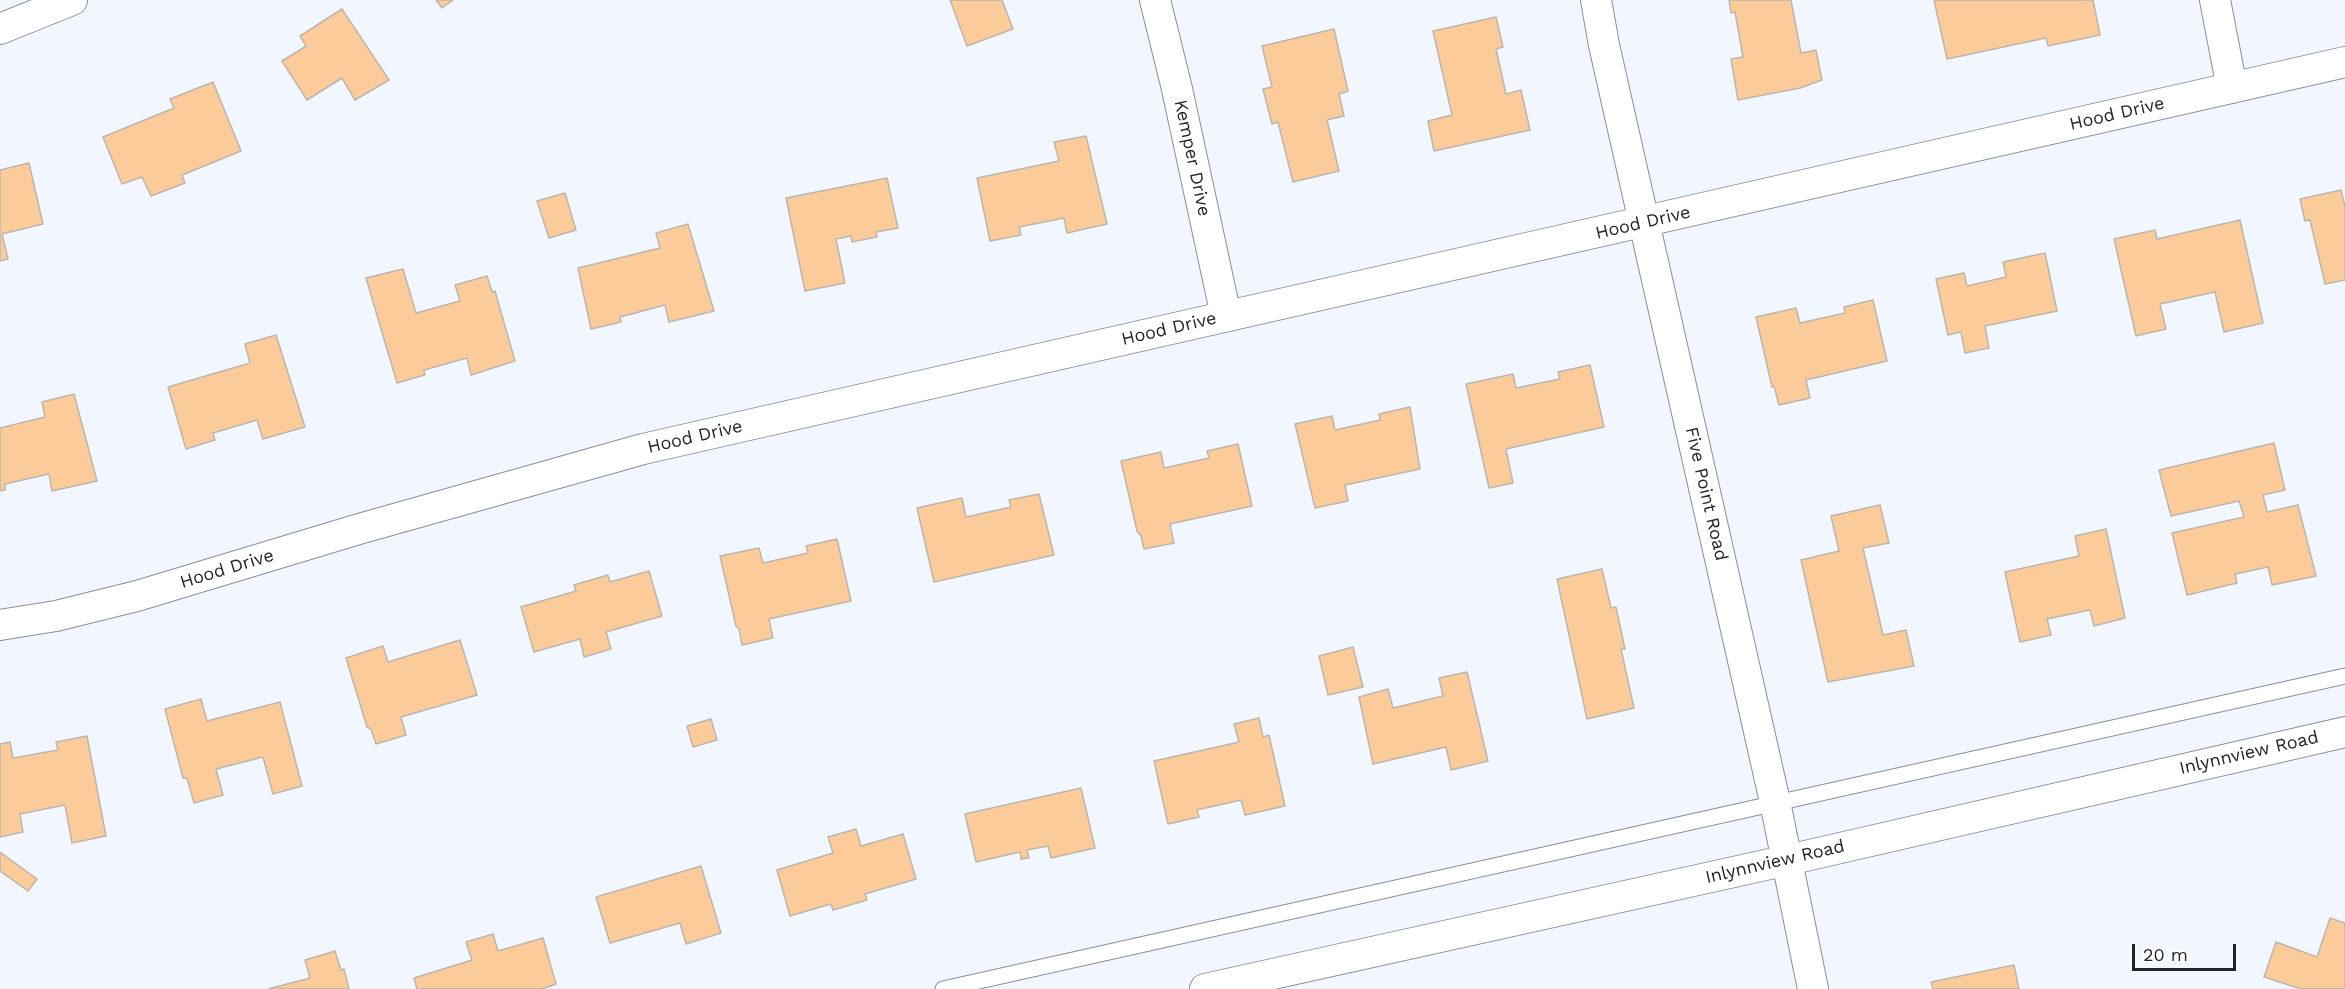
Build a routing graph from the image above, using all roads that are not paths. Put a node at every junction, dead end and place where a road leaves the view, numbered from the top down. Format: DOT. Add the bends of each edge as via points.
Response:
graph roads {
  1 [pos="72,0"];
  2 [pos="1155,0"];
  3 [pos="1596,0"];
  4 [pos="2215,0"];
  5 [pos="0,29"];
  6 [pos="2345,62"];
  7 [pos="2232,88"];
  8 [pos="1644,222"];
  9 [pos="1226,316"];
  10 [pos="0,625"];
  11 [pos="2345,676"];
  12 [pos="2345,732"];
  13 [pos="1775,802"];
  14 [pos="1788,860"];
  15 [pos="943,989"];
  16 [pos="1205,989"];
  17 [pos="1813,989"];
  1 -- 5 [label="street"];
  2 -- 9 [label="street, Kemper Drive"];
  3 -- 8 [label="street, Five Point Road"];
  4 -- 7 [label="street"];
  6 -- 7 [label="street, Hood Drive"];
  7 -- 8 [label="street, Hood Drive"];
  8 -- 9 [label="street, Hood Drive"];
  8 -- 13 [label="street, Five Point Road"];
  9 -- 10 [label="street, Hood Drive" via="643,449 137,596"];
  11 -- 13 [label="lane"];
  12 -- 14 [label="street, Inlynnview Road"];
  13 -- 14 [label="street, Five Point Road"];
  13 -- 15 [label="lane"];
  14 -- 16 [label="street, Inlynnview Road"];
  14 -- 17 [label="street, Five Point Road"];
}
